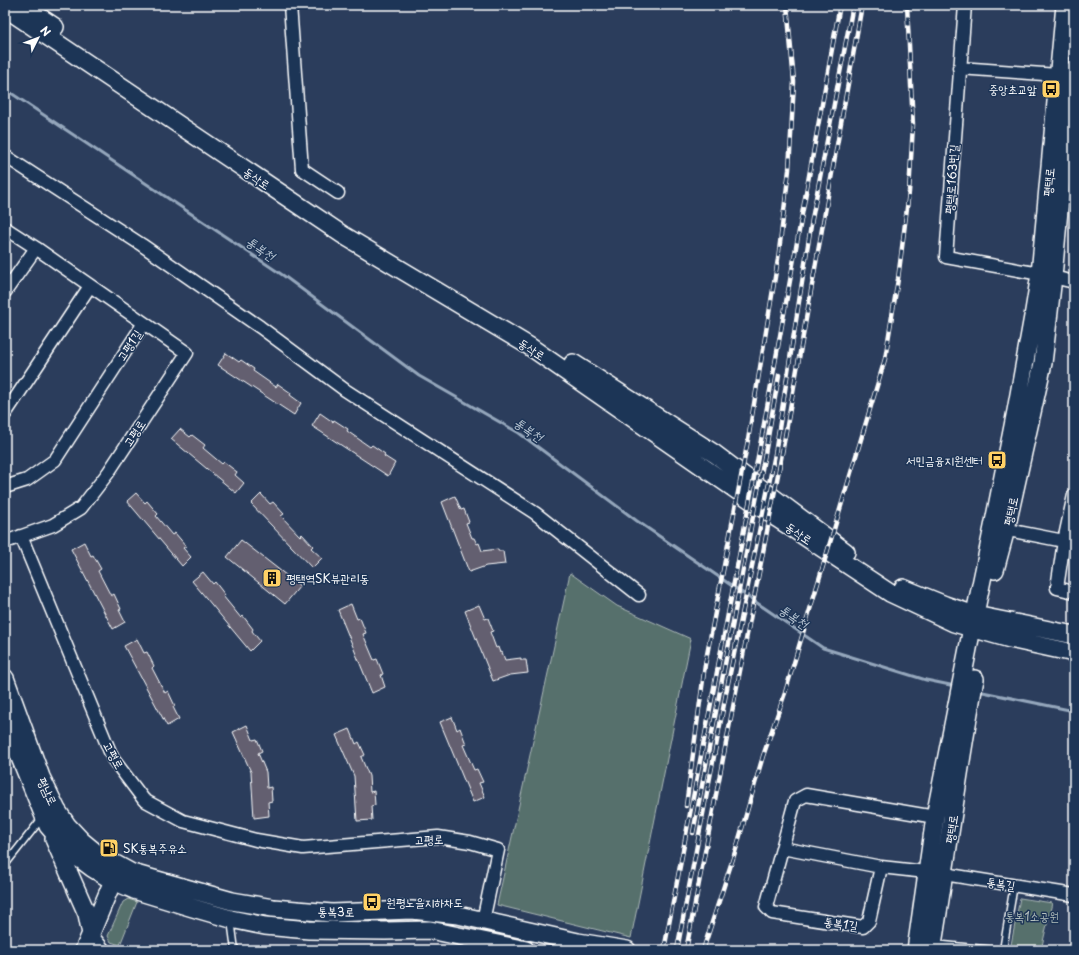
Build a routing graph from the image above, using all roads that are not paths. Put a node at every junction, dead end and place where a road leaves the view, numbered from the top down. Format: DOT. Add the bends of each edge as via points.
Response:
graph roads {
  1 [pos="22,5"];
  2 [pos="290,5"];
  3 [pos="965,5"];
  4 [pos="1065,5"];
  5 [pos="5,8"];
  6 [pos="959,68"];
  7 [pos="1074,70"];
  8 [pos="1058,75"];
  9 [pos="1071,122"];
  10 [pos="1063,154"];
  11 [pos="5,156"];
  12 [pos="338,193"];
  13 [pos="5,228"];
  14 [pos="36,248"];
  15 [pos="1047,275"];
  16 [pos="1074,282"];
  17 [pos="90,286"];
  18 [pos="5,292"];
  19 [pos="144,322"];
  20 [pos="5,414"];
  21 [pos="5,487"];
  22 [pos="1074,495"];
  23 [pos="999,528"];
  24 [pos="21,536"];
  25 [pos="5,542"];
  26 [pos="1069,542"];
  27 [pos="1074,592"];
  28 [pos="639,595"];
  29 [pos="978,622"];
  30 [pos="1074,635"];
  31 [pos="1074,653"];
  32 [pos="5,678"];
  33 [pos="5,721"];
  34 [pos="958,735"];
  35 [pos="935,816"];
  36 [pos="46,821"];
  37 [pos="782,848"];
  38 [pos="5,865"];
  39 [pos="881,867"];
  40 [pos="927,873"];
  41 [pos="116,874"];
  42 [pos="944,874"];
  43 [pos="1014,885"];
  44 [pos="1074,895"];
  45 [pos="231,919"];
  46 [pos="483,922"];
  47 [pos="91,934"];
  48 [pos="476,945"];
  49 [pos="932,947"];
  50 [pos="84,950"];
  51 [pos="104,950"];
  52 [pos="235,950"];
  53 [pos="526,950"];
  54 [pos="627,950"];
  55 [pos="916,950"];
  56 [pos="994,950"];
  57 [pos="1003,950"];
  1 -- 29 [label="street, 동삭로" via="361,233 463,292 715,454 889,583 945,605"];
  2 -- 12 [label="street" via="302,169"];
  3 -- 6 [label="street, 평택로163번길"];
  4 -- 8 [label="street, 평택로"];
  5 -- 29 [label="street, 동삭로" via="343,235 529,346 866,579 954,623"];
  6 -- 8 [label="street"];
  6 -- 15 [label="street, 평택로163번길" via="946,257"];
  7 -- 9 [label="street, 평택로"];
  8 -- 10 [label="street, 평택로"];
  9 -- 10 [label="street, 평택로"];
  10 -- 15 [label="street, 평택로"];
  11 -- 28 [label="street" via="148,249 345,390 535,513"];
  13 -- 14 [label="street, 고평1길"];
  14 -- 17 [label="street, 고평1길"];
  14 -- 18 [label="street"];
  15 -- 16 [label="street"];
  15 -- 23 [label="street, 평택로" via="1034,311"];
  17 -- 19 [label="street, 고평1길"];
  17 -- 20 [label="street"];
  19 -- 21 [label="street, 고평1길" via="55,460 27,480"];
  19 -- 24 [label="street, 고평로" via="187,353 108,474 81,508 53,525"];
  22 -- 26 [label="street"];
  23 -- 26 [label="street"];
  23 -- 29 [label="street, 평택로"];
  24 -- 25 [label="street"];
  24 -- 46 [label="street, 고평로" via="113,759 144,800 184,821 256,840 303,848 438,837 498,850"];
  26 -- 27 [label="street" via="1057,588"];
  29 -- 30 [label="street, 동삭로"];
  29 -- 31 [label="street, 동삭로" via="1010,639"];
  29 -- 34 [label="street, 평택로"];
  32 -- 41 [label="street, 평남로" via="41,777 57,810 67,825"];
  33 -- 36 [label="street, 평남로"];
  34 -- 35 [label="street, 평택로"];
  34 -- 42 [label="street, 평택로"];
  35 -- 37 [label="street, 통복1길" via="806,795 795,801"];
  35 -- 40 [label="street, 평택로"];
  36 -- 38 [label="lane, 평남로"];
  36 -- 41 [label="street, 평남로" via="65,846 80,859 92,868"];
  36 -- 47 [label="street" via="87,914"];
  37 -- 39 [label="street"];
  37 -- 39 [label="street, 통복1길" via="766,907 772,913 863,927 869,921"];
  39 -- 40 [label="street, 통복길"];
  40 -- 42 [label="street, 통복길"];
  40 -- 55 [label="street, 평택로"];
  41 -- 45 [label="street, 통복3로" via="134,890"];
  41 -- 46 [label="street, 통복3로" via="138,875 225,899 273,908 332,913 412,910 458,915"];
  41 -- 47 [label="street"];
  42 -- 43 [label="street, 통복길"];
  42 -- 49 [label="street, 평택로"];
  43 -- 44 [label="street, 통복길"];
  43 -- 57 [label="lane"];
  45 -- 48 [label="street, 통복3로" via="265,926 309,930 430,930"];
  45 -- 52 [label="lane"];
  46 -- 48 [label="street"];
  46 -- 54 [label="street, 통복3로"];
  47 -- 50 [label="street"];
  47 -- 51 [label="street"];
  48 -- 53 [label="street, 통복3로"];
  49 -- 56 [label="lane"];
}
